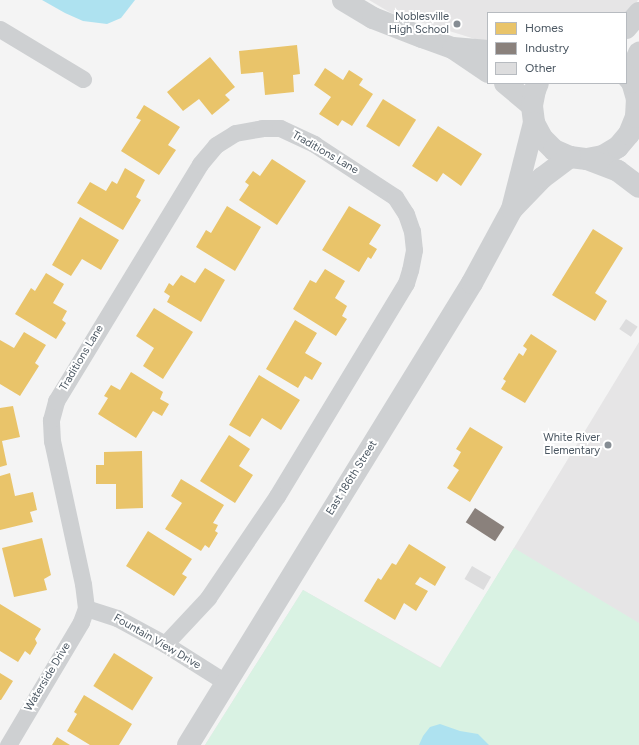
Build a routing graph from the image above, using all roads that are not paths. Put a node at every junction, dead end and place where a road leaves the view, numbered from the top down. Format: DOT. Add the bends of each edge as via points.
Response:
graph roads {
  1 [pos="344,0"];
  2 [pos="639,14"];
  3 [pos="627,27"];
  4 [pos="0,29"];
  5 [pos="453,48"];
  6 [pos="487,52"];
  7 [pos="639,53"];
  8 [pos="487,71"];
  9 [pos="629,78"];
  10 [pos="83,79"];
  11 [pos="506,84"];
  12 [pos="538,84"];
  13 [pos="533,115"];
  14 [pos="638,123"];
  15 [pos="578,158"];
  16 [pos="639,187"];
  17 [pos="512,209"];
  18 [pos="86,608"];
  19 [pos="165,644"];
  20 [pos="226,682"];
  21 [pos="8,745"];
  22 [pos="188,745"];
  1 -- 5 [label="street" via="373,18"];
  2 -- 3 [label="street"];
  4 -- 10 [label="street"];
  5 -- 6 [label="street"];
  5 -- 8 [label="street"];
  7 -- 9 [label="street"];
  9 -- 14 [label="street" via="637,99"];
  11 -- 13 [label="street"];
  12 -- 13 [label="street, East 186th Street"];
  13 -- 15 [label="street" via="542,138 554,150"];
  13 -- 17 [label="street, East 186th Street"];
  14 -- 15 [label="street" via="618,147 603,156"];
  15 -- 16 [label="street" via="618,172"];
  15 -- 17 [label="street, East 186th Street" via="542,178"];
  17 -- 20 [label="street, East 186th Street" via="468,290"];
  18 -- 19 [label="street, Fountain View Drive" via="117,618"];
  18 -- 19 [label="street, Traditions Lane" via="52,441 50,420 56,401 200,164 216,145 235,133 262,128 280,128 299,136 395,196 406,214 412,231 414,250 410,270 406,283 277,496 208,598"];
  18 -- 21 [label="street, Waterside Drive" via="81,622"];
  19 -- 20 [label="street, Fountain View Drive"];
  20 -- 22 [label="street, East 186th Street"];
}
